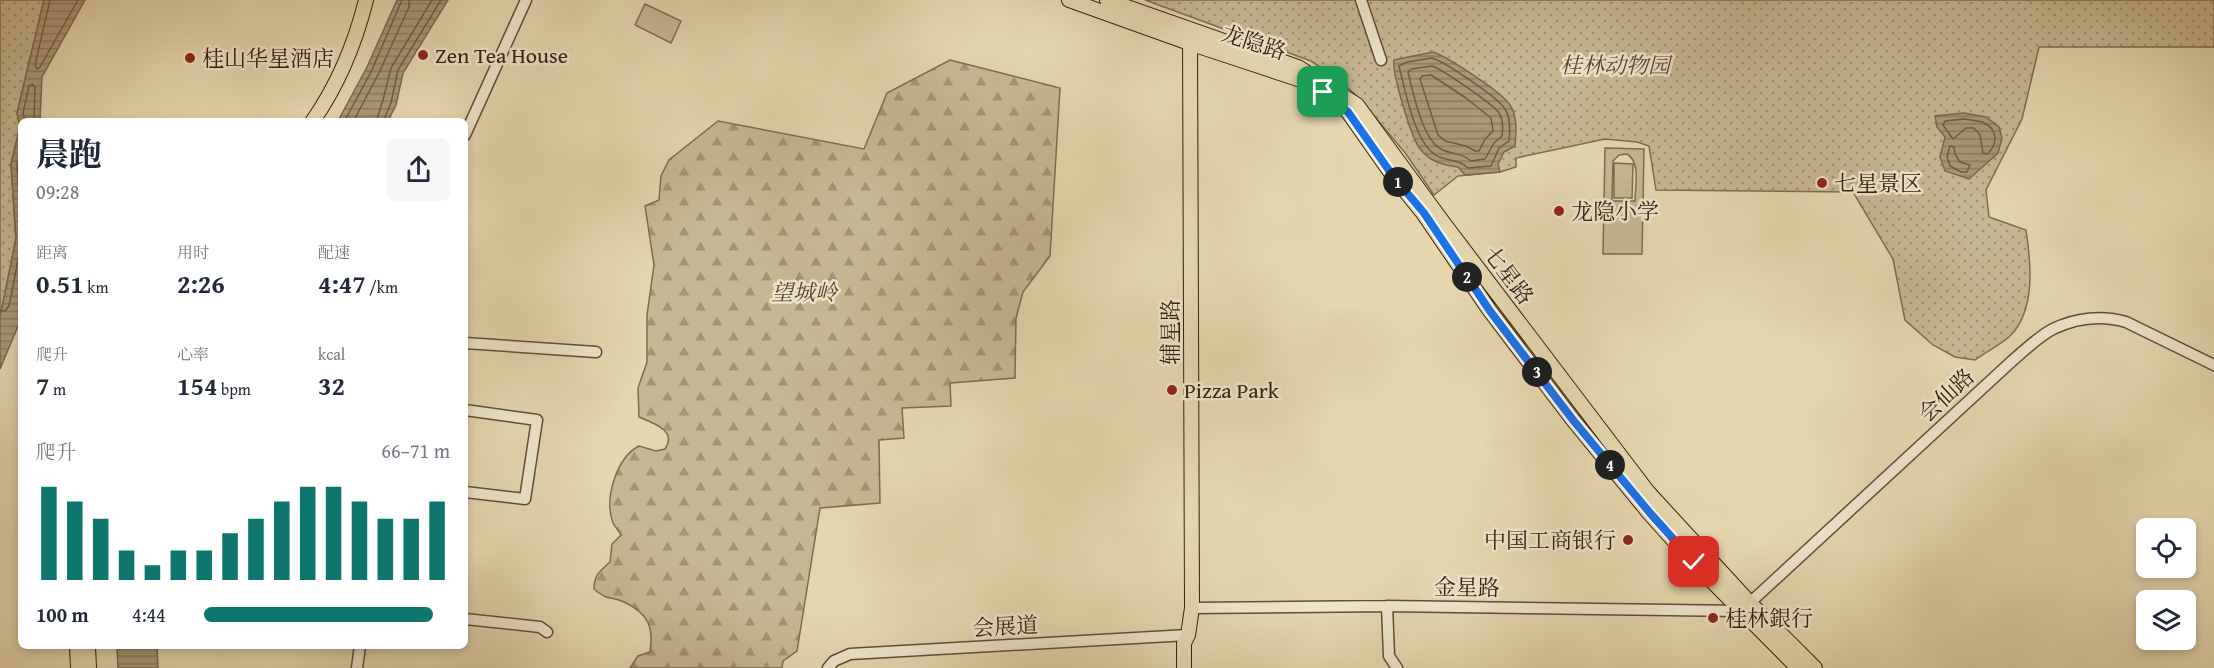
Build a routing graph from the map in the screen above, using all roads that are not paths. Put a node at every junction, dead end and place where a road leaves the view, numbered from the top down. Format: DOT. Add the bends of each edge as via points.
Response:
graph roads {
  1 [pos="366,0"];
  2 [pos="526,0"];
  3 [pos="1069,0"];
  4 [pos="1107,0"];
  5 [pos="1362,0"];
  6 [pos="1190,29"];
  7 [pos="1190,44"];
  8 [pos="1381,60"];
  9 [pos="1323,92"];
  10 [pos="314,118"];
  11 [pos="468,128"];
  12 [pos="468,342"];
  13 [pos="596,352"];
  14 [pos="2214,365"];
  15 [pos="468,410"];
  16 [pos="468,492"];
  17 [pos="1387,606"];
  18 [pos="1745,607"];
  19 [pos="1192,608"];
  20 [pos="468,619"];
  21 [pos="547,632"];
  22 [pos="1188,635"];
  23 [pos="76,649"];
  24 [pos="88,649"];
  25 [pos="360,649"];
  26 [pos="78,668"];
  27 [pos="89,668"];
  28 [pos="357,668"];
  29 [pos="828,668"];
  30 [pos="1184,668"];
  31 [pos="1192,668"];
  32 [pos="1397,668"];
  33 [pos="1798,668"];
  34 [pos="1815,668"];
  1 -- 10 [label="main road" via="344,67"];
  2 -- 11 [label="street"];
  3 -- 7 [label="main road, 龙隐路"];
  4 -- 6 [label="main road, 七星路"];
  5 -- 8 [label="street"];
  6 -- 7 [label="main road, 辅星路"];
  6 -- 18 [label="main road, 七星路" via="1298,67 1357,105 1648,492"];
  7 -- 9 [label="main road, 龙隐路" via="1275,70"];
  7 -- 19 [label="main road, 辅星路"];
  9 -- 18 [label="main road, 七星路" via="1348,112 1573,420 1650,513"];
  12 -- 13 [label="street"];
  14 -- 18 [label="street, 会仙路" via="2115,319 2078,320 2052,329 2012,361"];
  15 -- 16 [label="street" via="537,420 525,499"];
  17 -- 18 [label="street, 金星路"];
  17 -- 19 [label="street, 金星路"];
  17 -- 32 [label="street" via="1389,656"];
  18 -- 33 [label="main road, 七星路"];
  18 -- 34 [label="main road, 七星路"];
  19 -- 22 [label="main road, 辅星路"];
  20 -- 21 [label="street" via="540,627"];
  22 -- 29 [label="street, 会展道" via="850,654"];
  22 -- 30 [label="main road, 辅星路" via="1184,643"];
  22 -- 31 [label="main road, 辅星路"];
  23 -- 26 [label="main road"];
  24 -- 27 [label="main road"];
  25 -- 28 [label="street"];
}
